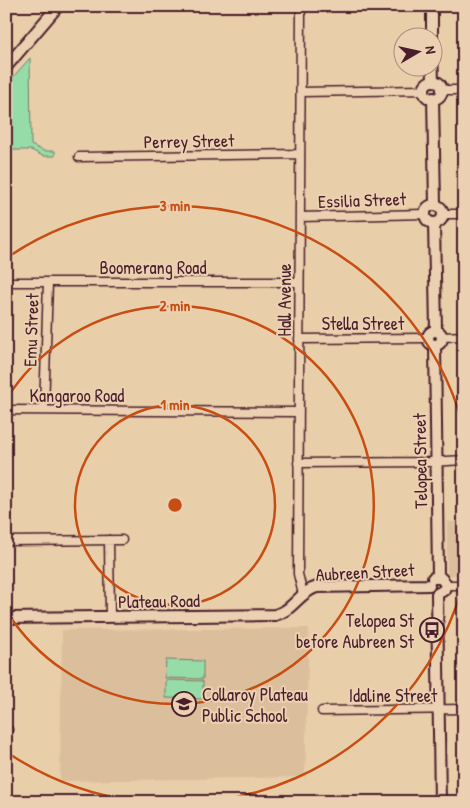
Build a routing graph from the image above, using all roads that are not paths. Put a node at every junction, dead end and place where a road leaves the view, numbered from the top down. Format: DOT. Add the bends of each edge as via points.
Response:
graph roads {
  1 [pos="58,6"];
  2 [pos="301,6"];
  3 [pos="432,6"];
  4 [pos="432,28"];
  5 [pos="6,67"];
  6 [pos="433,78"];
  7 [pos="433,81"];
  8 [pos="424,90"];
  9 [pos="441,90"];
  10 [pos="464,90"];
  11 [pos="300,92"];
  12 [pos="433,98"];
  13 [pos="300,154"];
  14 [pos="79,157"];
  15 [pos="434,204"];
  16 [pos="425,214"];
  17 [pos="443,214"];
  18 [pos="464,214"];
  19 [pos="300,217"];
  20 [pos="434,223"];
  21 [pos="6,282"];
  22 [pos="48,282"];
  23 [pos="300,282"];
  24 [pos="439,333"];
  25 [pos="464,336"];
  26 [pos="299,339"];
  27 [pos="431,342"];
  28 [pos="6,410"];
  29 [pos="44,410"];
  30 [pos="299,412"];
  31 [pos="464,460"];
  32 [pos="436,461"];
  33 [pos="298,463"];
  34 [pos="109,540"];
  35 [pos="122,540"];
  36 [pos="6,541"];
  37 [pos="438,577"];
  38 [pos="429,585"];
  39 [pos="464,585"];
  40 [pos="446,586"];
  41 [pos="303,594"];
  42 [pos="437,594"];
  43 [pos="110,617"];
  44 [pos="6,618"];
  45 [pos="439,709"];
  46 [pos="464,709"];
  47 [pos="322,711"];
  48 [pos="440,802"];
  1 -- 5 [label="street"];
  2 -- 11 [label="street, Hall Avenue"];
  3 -- 4 [label="street"];
  6 -- 7 [label="street"];
  7 -- 8 [label="street" via="426,84"];
  7 -- 9 [label="street" via="440,85"];
  8 -- 11 [label="street"];
  8 -- 12 [label="street" via="428,97"];
  9 -- 10 [label="street"];
  9 -- 12 [label="street" via="438,97"];
  11 -- 13 [label="street, Hall Avenue"];
  12 -- 15 [label="street"];
  13 -- 14 [label="street, Perrey Street"];
  13 -- 19 [label="street, Hall Avenue"];
  15 -- 16 [label="street"];
  15 -- 17 [label="street" via="442,208"];
  16 -- 19 [label="street, Essilia Street"];
  16 -- 20 [label="street"];
  17 -- 18 [label="street"];
  17 -- 20 [label="street" via="442,219"];
  19 -- 23 [label="street, Hall Avenue"];
  20 -- 24 [label="street"];
  21 -- 22 [label="street, Boomerang Road"];
  22 -- 23 [label="street, Boomerang Road"];
  22 -- 29 [label="street, Emu Street"];
  23 -- 26 [label="street, Hall Avenue"];
  24 -- 25 [label="street"];
  24 -- 27 [label="street" via="431,331"];
  26 -- 27 [label="street, Stella Street"];
  26 -- 30 [label="street, Hall Avenue"];
  27 -- 32 [label="street, Telopea Street"];
  28 -- 29 [label="street, Kangaroo Road"];
  29 -- 30 [label="street, Kangaroo Road"];
  30 -- 33 [label="street, Hall Avenue"];
  31 -- 32 [label="street"];
  32 -- 33 [label="street"];
  32 -- 37 [label="street, Telopea Street"];
  33 -- 41 [label="street, Hall Avenue" via="298,574"];
  34 -- 35 [label="street"];
  34 -- 36 [label="street"];
  34 -- 43 [label="street"];
  37 -- 38 [label="street" via="431,579"];
  37 -- 40 [label="street"];
  38 -- 41 [label="street, Aubreen Street" via="316,587"];
  38 -- 42 [label="street"];
  39 -- 40 [label="street"];
  40 -- 42 [label="street"];
  41 -- 43 [label="street, Plateau Road" via="286,611 275,615"];
  42 -- 45 [label="street"];
  43 -- 44 [label="street, Plateau Road"];
  45 -- 46 [label="street, Idaline Street"];
  45 -- 47 [label="street, Idaline Street"];
  45 -- 48 [label="street"];
}
